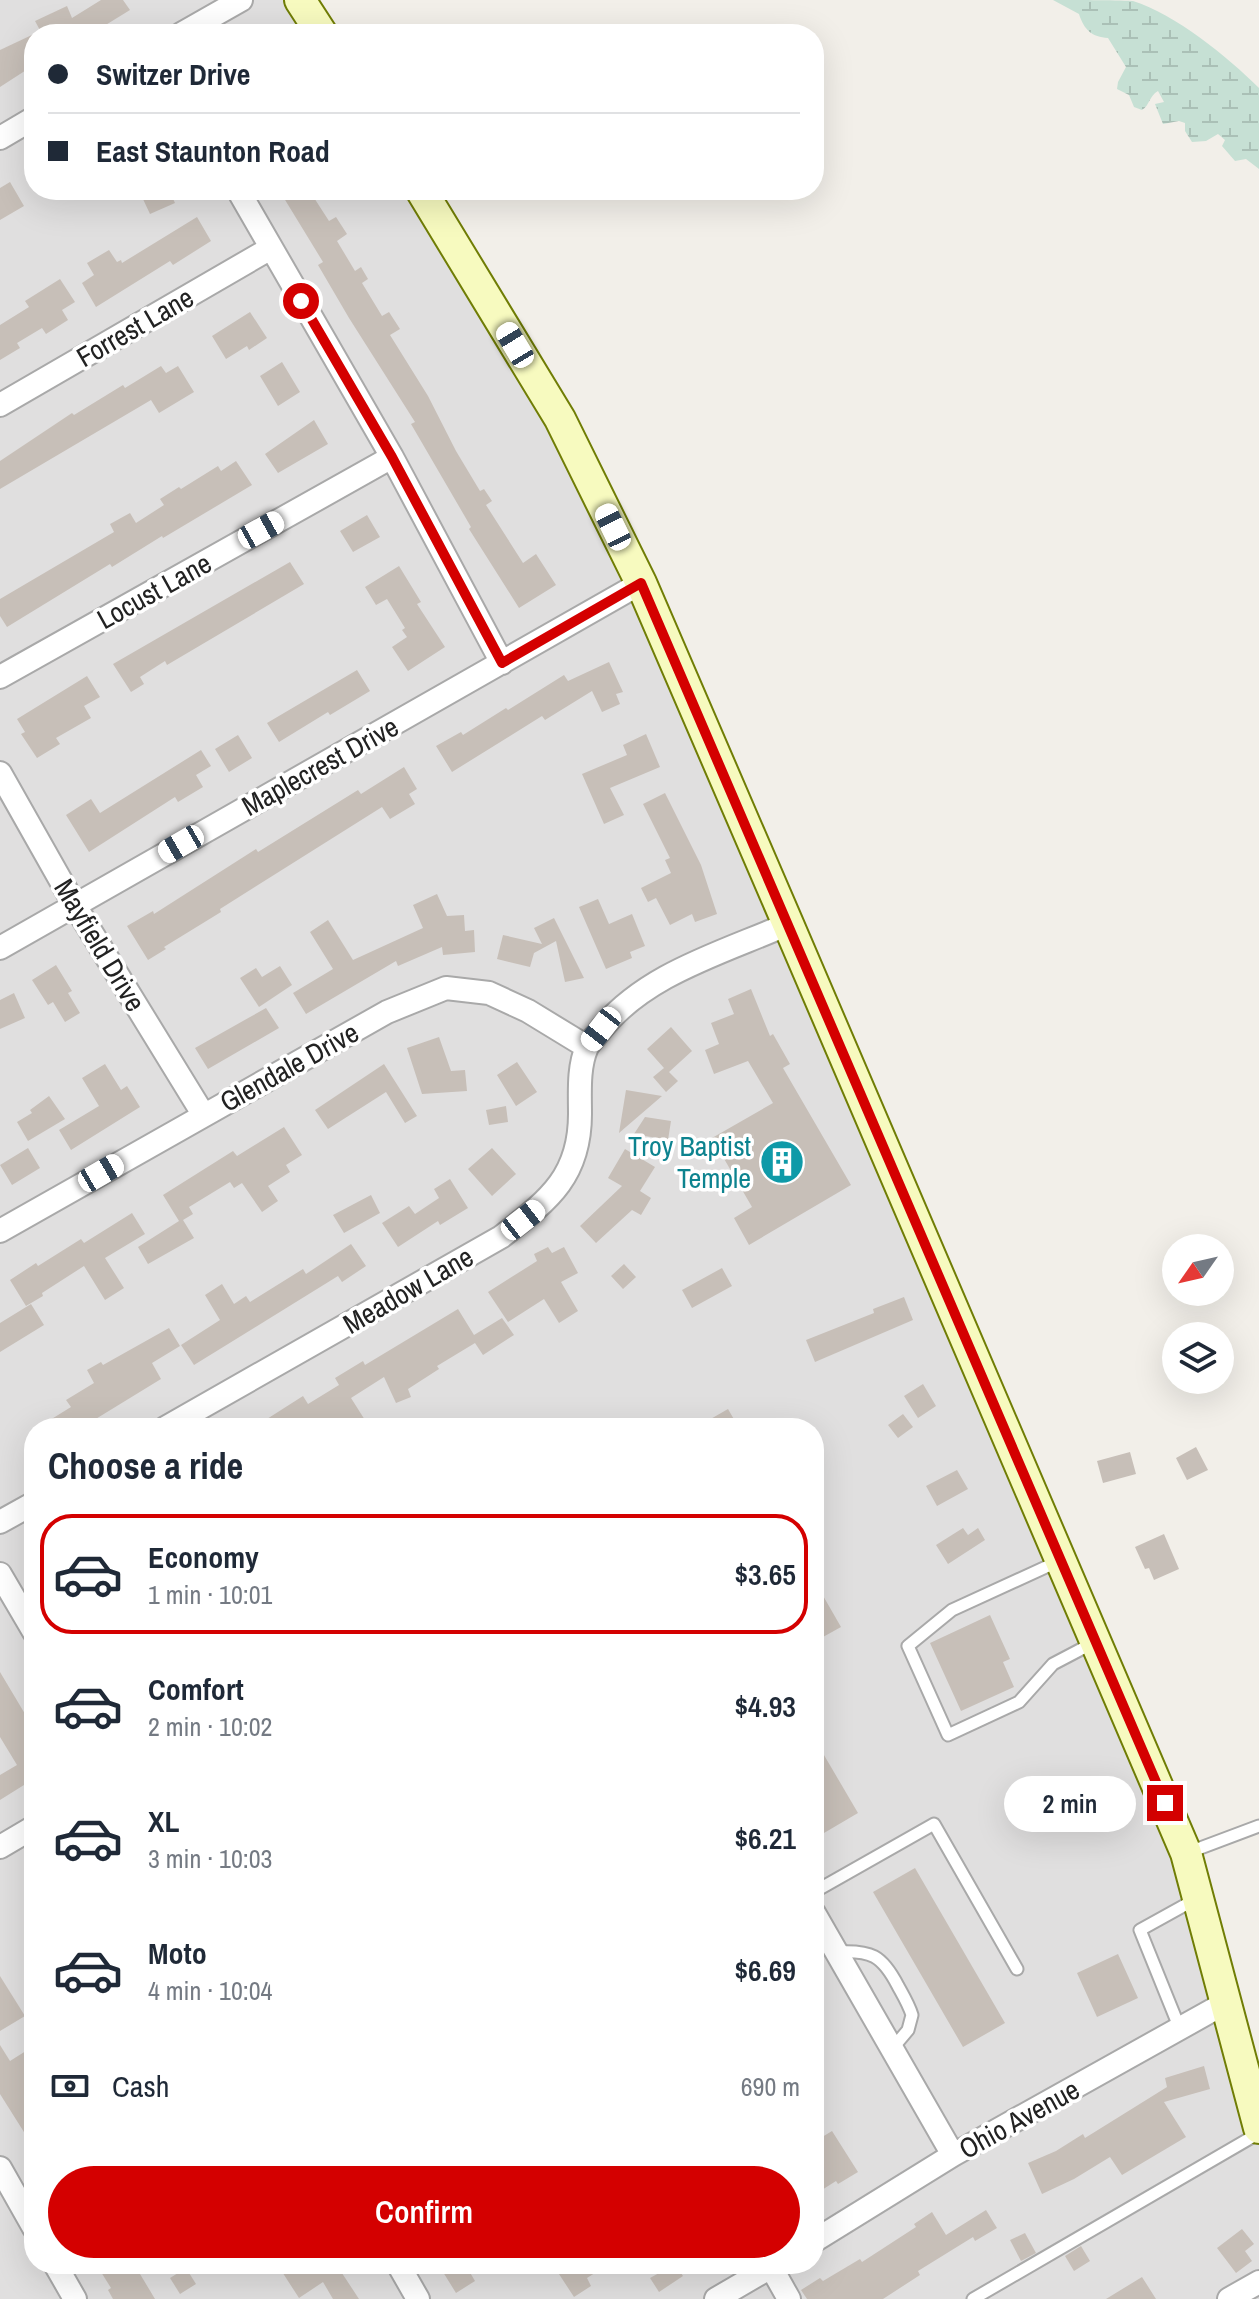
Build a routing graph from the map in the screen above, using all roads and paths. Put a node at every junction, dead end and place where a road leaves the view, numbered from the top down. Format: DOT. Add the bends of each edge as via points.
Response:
graph roads {
  1 [pos="241,0"];
  2 [pos="300,0"];
  3 [pos="199,24"];
  4 [pos="316,24"];
  5 [pos="24,124"];
  6 [pos="0,138"];
  7 [pos="244,200"];
  8 [pos="427,200"];
  9 [pos="271,248"];
  10 [pos="0,405"];
  11 [pos="392,457"];
  12 [pos="641,583"];
  13 [pos="502,663"];
  14 [pos="0,677"];
  15 [pos="0,773"];
  16 [pos="74,904"];
  17 [pos="788,924"];
  18 [pos="0,948"];
  19 [pos="587,1047"];
  20 [pos="203,1114"];
  21 [pos="0,1231"];
  22 [pos="183,1418"];
  23 [pos="24,1509"];
  24 [pos="0,1522"];
  25 [pos="1062,1560"];
  26 [pos="0,1574"];
  27 [pos="24,1615"];
  28 [pos="1097,1641"];
  29 [pos="1259,1826"];
  30 [pos="24,1833"];
  31 [pos="0,1847"];
  32 [pos="1186,1853"];
  33 [pos="824,1886"];
  34 [pos="1198,1899"];
  35 [pos="824,1930"];
  36 [pos="837,1952"];
  37 [pos="1017,1969"];
  38 [pos="1227,2002"];
  39 [pos="1180,2029"];
  40 [pos="892,2049"];
  41 [pos="1259,2130"];
  42 [pos="953,2155"];
  43 [pos="0,2168"];
  44 [pos="24,2210"];
  45 [pos="824,2235"];
  46 [pos="61,2274"];
  47 [pos="404,2274"];
  48 [pos="760,2274"];
  49 [pos="778,2274"];
  50 [pos="1259,2282"];
  51 [pos="75,2299"];
  52 [pos="418,2299"];
  53 [pos="716,2299"];
  54 [pos="789,2299"];
  55 [pos="973,2299"];
  56 [pos="1229,2299"];
  1 -- 3 [label="street"];
  2 -- 4 [label="main road"];
  5 -- 6 [label="street"];
  7 -- 9 [label="street"];
  8 -- 12 [label="main road" via="560,419"];
  9 -- 10 [label="street, Forrest Lane"];
  9 -- 11 [label="street"];
  11 -- 13 [label="street"];
  11 -- 14 [label="street, Locust Lane"];
  12 -- 13 [label="street, Maplecrest Drive"];
  12 -- 17 [label="main road"];
  13 -- 16 [label="street, Maplecrest Drive"];
  15 -- 16 [label="street, Mayfield Drive"];
  16 -- 18 [label="street, Maplecrest Drive"];
  16 -- 20 [label="street, Mayfield Drive"];
  17 -- 19 [label="street, Meadow Lane" via="662,979 615,1011"];
  17 -- 25 [label="main road"];
  19 -- 20 [label="street, Glendale Drive" via="489,993 446,988 387,1012"];
  19 -- 22 [label="street, Meadow Lane" via="576,1147 567,1175 545,1203 501,1237"];
  20 -- 21 [label="street, Glendale Drive"];
  23 -- 24 [label="street"];
  25 -- 28 [label="main road"];
  25 -- 28 [label="lane" via="952,1610 908,1646 948,1735 1019,1702 1053,1664"];
  26 -- 27 [label="street"];
  28 -- 32 [label="main road"];
  29 -- 32 [label="lane"];
  30 -- 31 [label="street"];
  32 -- 34 [label="main road"];
  33 -- 37 [label="lane" via="934,1824"];
  34 -- 38 [label="main road"];
  34 -- 39 [label="lane" via="1140,1930"];
  35 -- 36 [label="street"];
  36 -- 40 [label="street"];
  36 -- 40 [label="lane" via="863,1951 889,1969 912,2015 908,2030"];
  38 -- 39 [label="street, Ohio Avenue"];
  38 -- 41 [label="main road"];
  39 -- 42 [label="street, Ohio Avenue"];
  40 -- 42 [label="street"];
  41 -- 55 [label="lane"];
  42 -- 45 [label="street, Ohio Avenue"];
  43 -- 44 [label="street"];
  46 -- 51 [label="street"];
  47 -- 52 [label="street"];
  48 -- 53 [label="street"];
  49 -- 54 [label="street"];
  50 -- 56 [label="street"];
}
